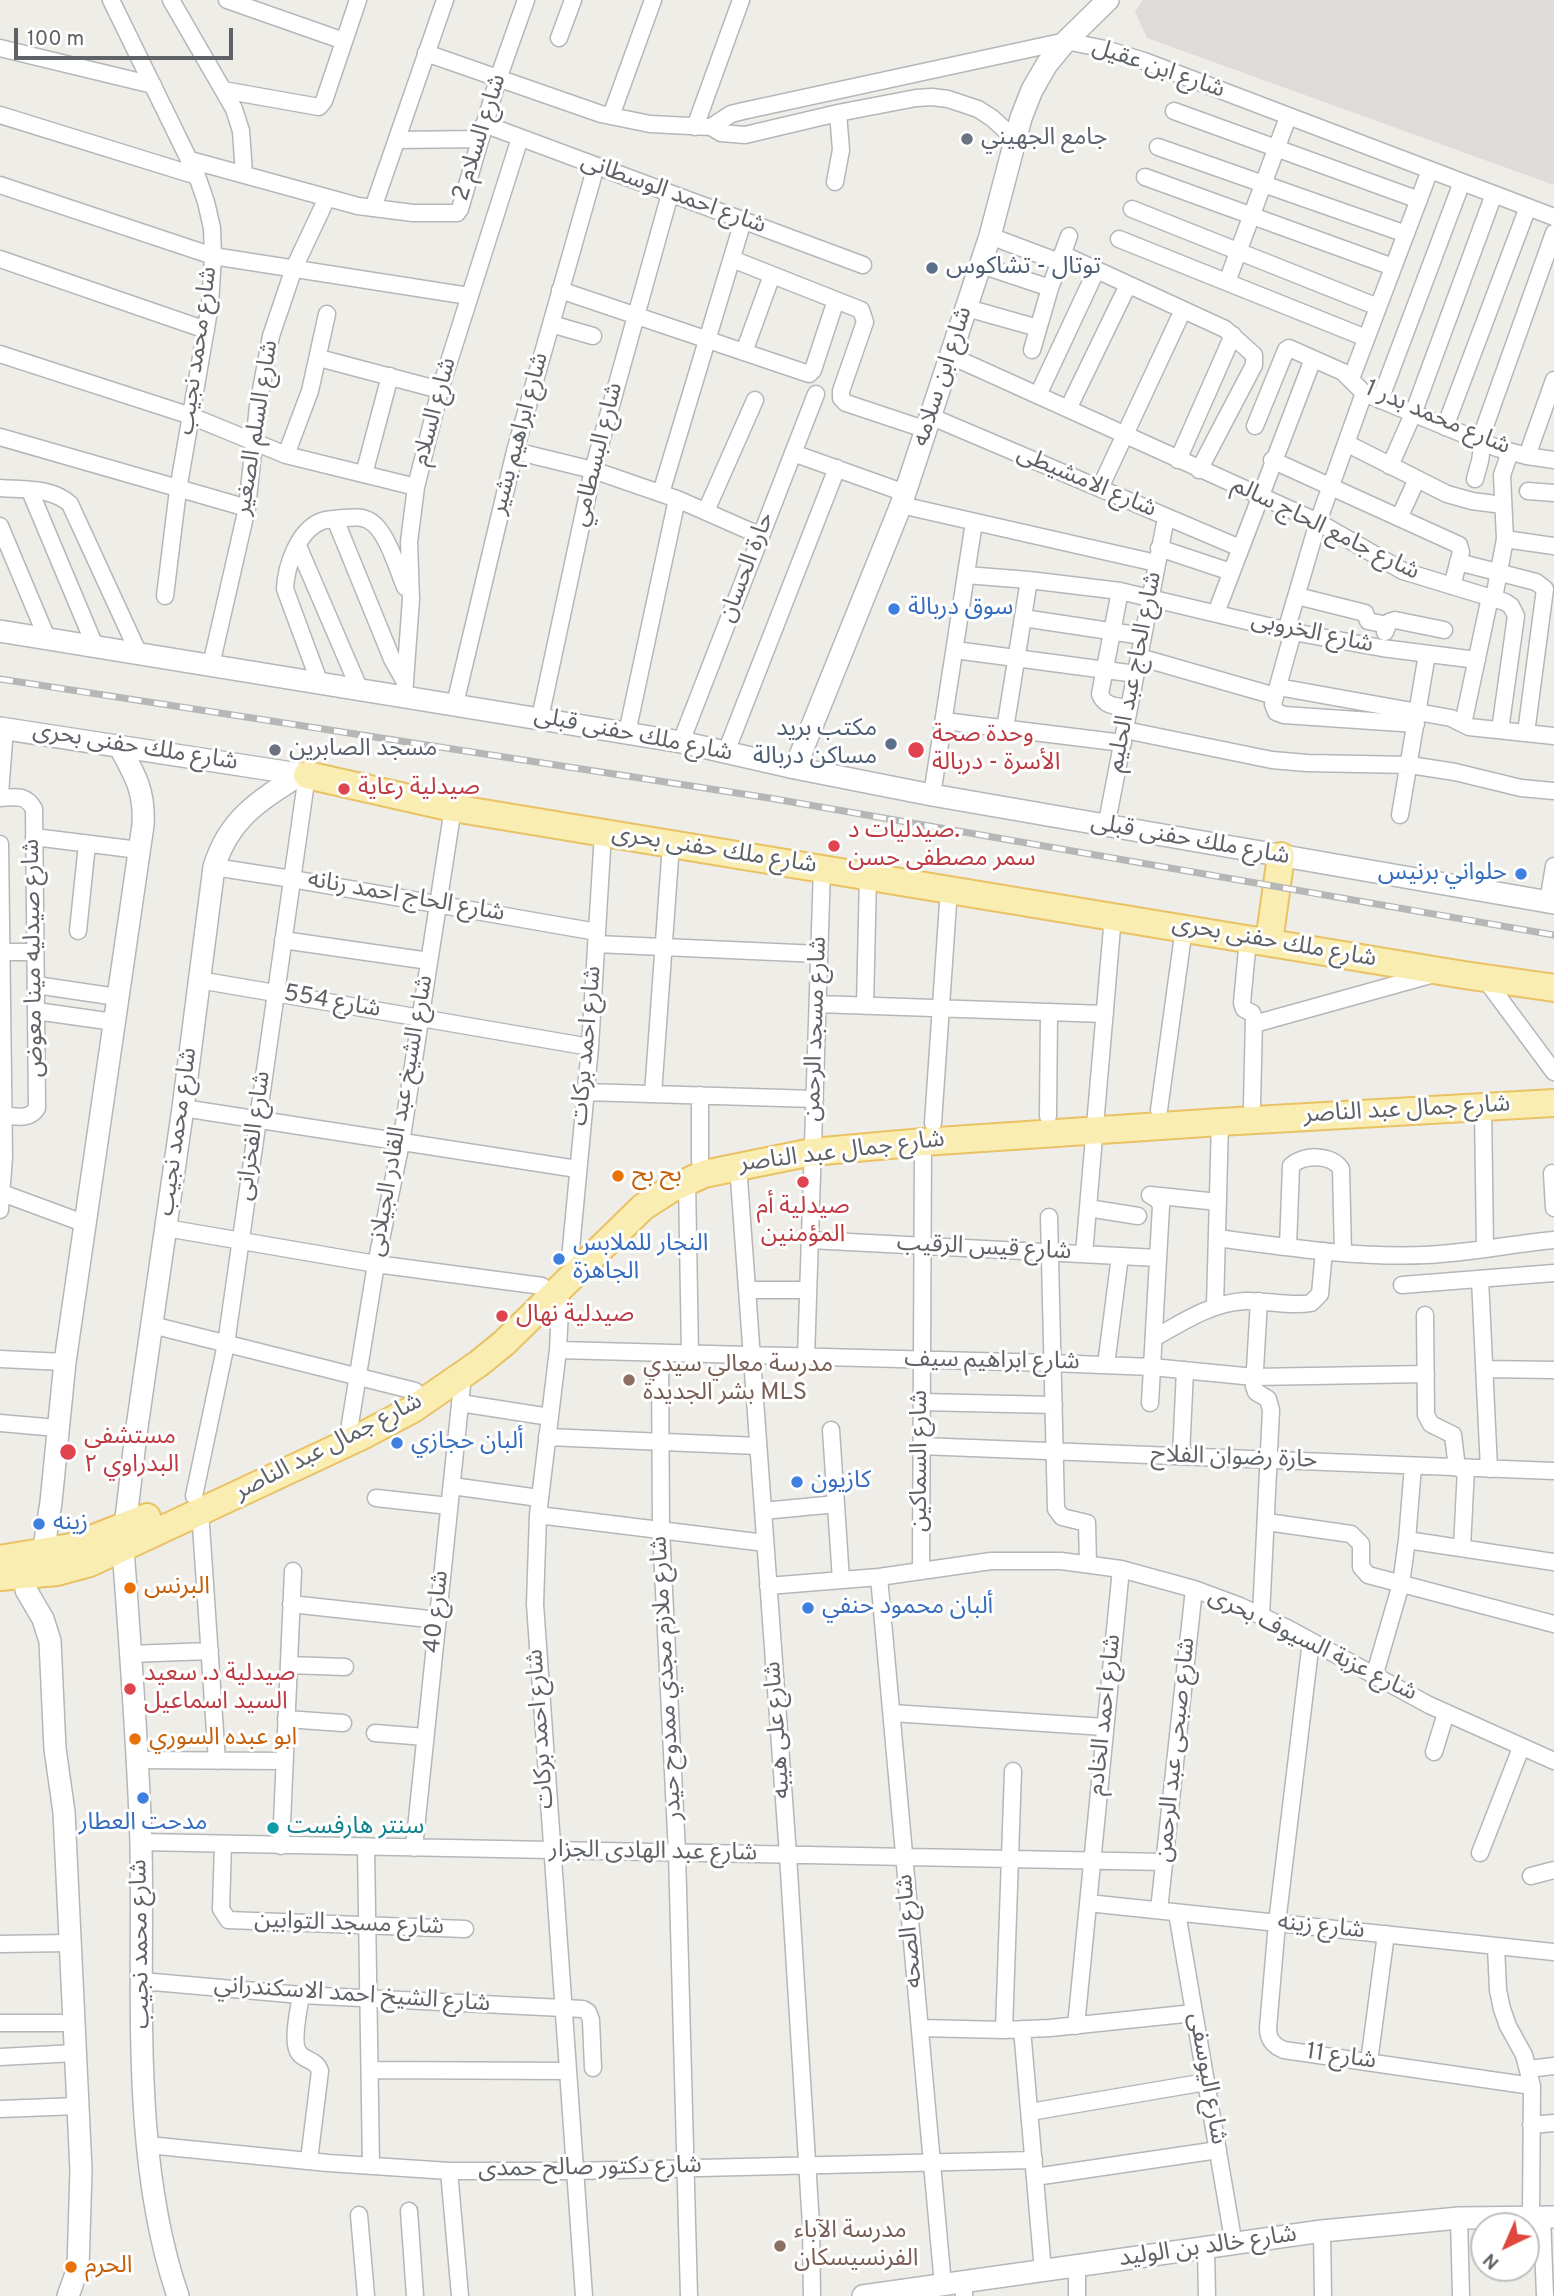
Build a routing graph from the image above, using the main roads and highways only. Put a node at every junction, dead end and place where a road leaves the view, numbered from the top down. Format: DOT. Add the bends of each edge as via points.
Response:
graph roads {
  1 [pos="304,775"];
  2 [pos="1281,856"];
  3 [pos="1258,940"];
  4 [pos="1554,988"];
  5 [pos="1554,1087"];
  6 [pos="1554,1104"];
  7 [pos="1095,1122"];
  8 [pos="928,1133"];
  9 [pos="813,1143"];
  10 [pos="693,1171"];
  11 [pos="552,1287"];
  12 [pos="197,1504"];
  13 [pos="124,1537"];
  14 [pos="0,1559"];
  15 [pos="0,1577"];
  1 -- 3 [label="main road, شارع ملك حفنى بحرى" via="453,808"];
  2 -- 3 [label="main road"];
  3 -- 4 [label="main road, شارع ملك حفنى بحرى"];
  5 -- 7 [label="main road, شارع جمال عبد الناصر" via="1159,1110"];
  6 -- 7 [label="main road, شارع جمال عبد الناصر" via="1220,1122"];
  7 -- 8 [label="main road, شارع جمال عبد الناصر"];
  7 -- 8 [label="main road, شارع جمال عبد الناصر" via="1048,1116"];
  8 -- 9 [label="main road, شارع جمال عبد الناصر"];
  9 -- 10 [label="main road, شارع جمال عبد الناصر" via="738,1165"];
  9 -- 10 [label="main road, شارع جمال عبد الناصر" via="767,1141"];
  10 -- 11 [label="main road, شارع جمال عبد الناصر"];
  10 -- 11 [label="main road, شارع جمال عبد الناصر" via="665,1178 633,1200 569,1259"];
  11 -- 12 [label="main road, شارع جمال عبد الناصر" via="415,1391"];
  11 -- 12 [label="main road, شارع جمال عبد الناصر" via="504,1343 413,1409 360,1437"];
  12 -- 13 [label="main road, شارع جمال عبد الناصر"];
  13 -- 14 [label="main road, شارع جمال عبد الناصر"];
  13 -- 15 [label="main road, شارع جمال عبد الناصر" via="74,1568"];
}
